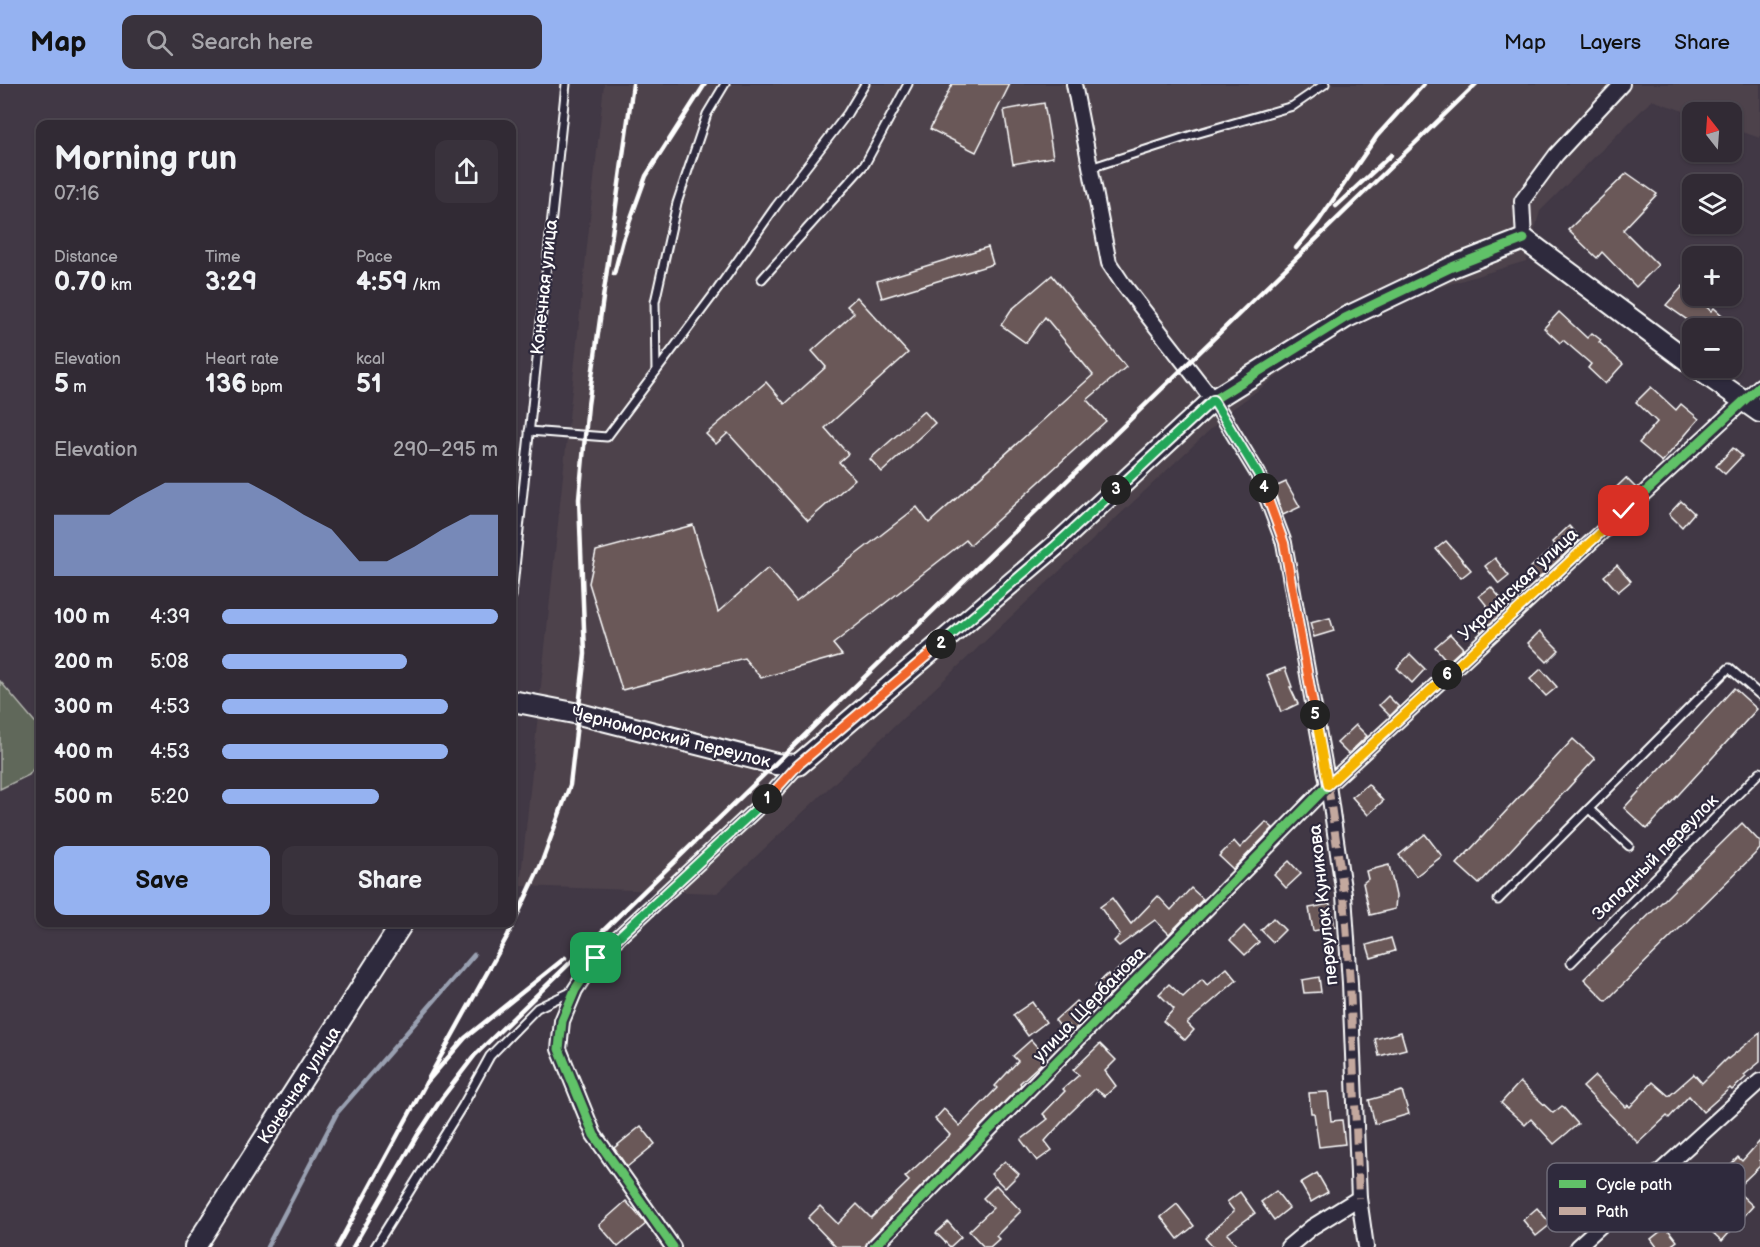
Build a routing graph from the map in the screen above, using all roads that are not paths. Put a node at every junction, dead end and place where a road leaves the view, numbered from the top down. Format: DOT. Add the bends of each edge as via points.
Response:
graph roads {
  1 [pos="566,84"];
  2 [pos="725,84"];
  3 [pos="865,84"];
  4 [pos="908,84"];
  5 [pos="1074,84"];
  6 [pos="1324,84"];
  7 [pos="1622,84"];
  8 [pos="1090,168"];
  9 [pos="1524,238"];
  10 [pos="762,279"];
  11 [pos="1682,356"];
  12 [pos="657,371"];
  13 [pos="1711,378"];
  14 [pos="1760,386"];
  15 [pos="1213,400"];
  16 [pos="1743,401"];
  17 [pos="1760,412"];
  18 [pos="529,431"];
  19 [pos="516,557"];
  20 [pos="1760,695"];
  21 [pos="516,702"];
  22 [pos="798,765"];
  23 [pos="1760,772"];
  24 [pos="1328,785"];
  25 [pos="1589,809"];
  26 [pos="1629,846"];
  27 [pos="1498,900"];
  28 [pos="400,927"];
  29 [pos="1571,963"];
  30 [pos="575,990"];
  31 [pos="1760,1081"];
  32 [pos="1670,1163"];
  33 [pos="1359,1198"];
  34 [pos="1594,1232"];
  35 [pos="195,1247"];
  36 [pos="375,1247"];
  37 [pos="673,1247"];
  38 [pos="874,1247"];
  39 [pos="1288,1247"];
  40 [pos="1366,1247"];
  41 [pos="1577,1247"];
  1 -- 18 [label="lane, Конечная улица"];
  2 -- 12 [label="lane" via="707,114 677,203 655,302"];
  3 -- 12 [label="lane" via="847,114"];
  4 -- 10 [label="lane" via="865,164"];
  5 -- 8 [label="street, переулок Куникова"];
  6 -- 8 [label="lane" via="1293,106"];
  7 -- 9 [label="street" via="1556,155 1522,201"];
  8 -- 15 [label="street, переулок Куникова" via="1109,262"];
  9 -- 11 [label="street"];
  9 -- 15 [label="street" via="1345,318"];
  12 -- 18 [label="lane" via="607,437"];
  13 -- 16 [label="street"];
  14 -- 16 [label="street, Украинская улица"];
  15 -- 22 [label="street" via="1056,545"];
  15 -- 24 [label="street, переулок Куникова" via="1258,474 1284,543"];
  16 -- 17 [label="street"];
  16 -- 24 [label="street, Украинская улица"];
  18 -- 19 [label="lane, Конечная улица"];
  20 -- 25 [label="lane" via="1729,668"];
  21 -- 22 [label="street, Черноморский переулок" via="776,764"];
  22 -- 30 [label="street" via="769,797 596,958"];
  23 -- 29 [label="lane, Западный переулок"];
  24 -- 33 [label="street, переулок Куникова" via="1344,895"];
  24 -- 38 [label="street, улица Щербанова"];
  25 -- 26 [label="lane"];
  25 -- 27 [label="lane"];
  28 -- 35 [label="street, Конечная улица"];
  30 -- 36 [label="lane" via="537,1008 489,1056"];
  30 -- 37 [label="street" via="562,1022 559,1049 594,1135"];
  31 -- 32 [label="street"];
  33 -- 39 [label="street"];
  33 -- 40 [label="street, переулок Куникова"];
  34 -- 41 [label="street"];
}
